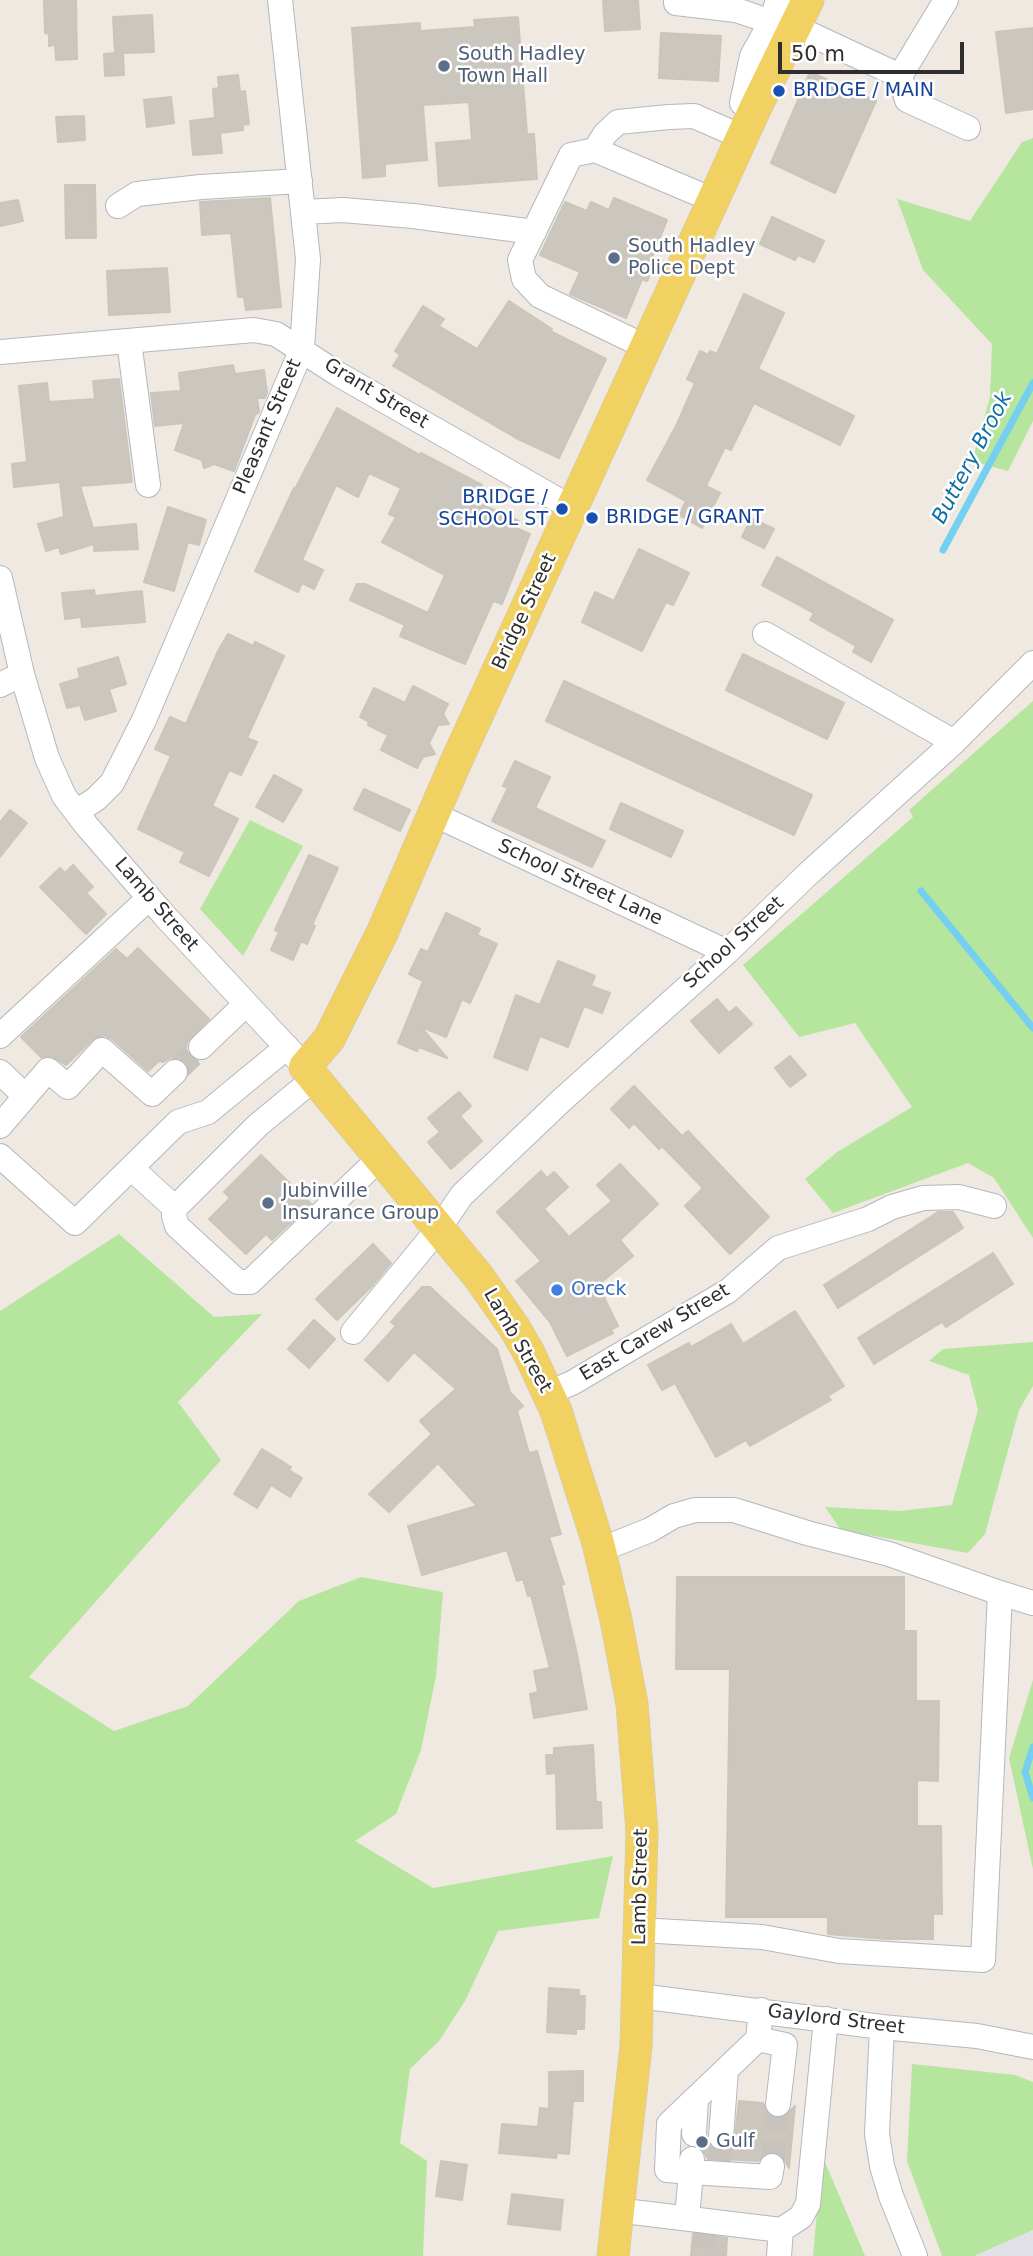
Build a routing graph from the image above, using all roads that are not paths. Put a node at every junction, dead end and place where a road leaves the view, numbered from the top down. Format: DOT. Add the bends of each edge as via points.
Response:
graph roads {
  1 [pos="280,0"];
  2 [pos="676,0"];
  3 [pos="946,0"];
  4 [pos="732,5"];
  5 [pos="788,12"];
  6 [pos="900,76"];
  7 [pos="968,128"];
  8 [pos="742,137"];
  9 [pos="596,150"];
  10 [pos="300,181"];
  11 [pos="713,200"];
  12 [pos="118,206"];
  13 [pos="303,212"];
  14 [pos="534,232"];
  15 [pos="129,341"];
  16 [pos="646,347"];
  17 [pos="302,349"];
  18 [pos="0,352"];
  19 [pos="148,485"];
  20 [pos="572,509"];
  21 [pos="0,578"];
  22 [pos="765,634"];
  23 [pos="1033,663"];
  24 [pos="22,674"];
  25 [pos="0,685"];
  26 [pos="954,742"];
  27 [pos="76,812"];
  28 [pos="433,814"];
  29 [pos="149,898"];
  30 [pos="727,952"];
  31 [pos="246,1004"];
  32 [pos="0,1036"];
  33 [pos="201,1047"];
  34 [pos="302,1064"];
  35 [pos="0,1072"];
  36 [pos="175,1072"];
  37 [pos="152,1094"];
  38 [pos="25,1096"];
  39 [pos="178,1122"];
  40 [pos="0,1126"];
  41 [pos="0,1156"];
  42 [pos="381,1157"];
  43 [pos="131,1168"];
  44 [pos="994,1206"];
  45 [pos="175,1208"];
  46 [pos="440,1227"];
  47 [pos="352,1332"];
  48 [pos="548,1393"];
  49 [pos="600,1550"];
  50 [pos="1000,1593"];
  51 [pos="1033,1603"];
  52 [pos="640,1930"];
  53 [pos="639,1996"];
  54 [pos="761,2010"];
  55 [pos="826,2019"];
  56 [pos="882,2026"];
  57 [pos="758,2039"];
  58 [pos="1033,2047"];
  59 [pos="726,2070"];
  60 [pos="696,2099"];
  61 [pos="778,2104"];
  62 [pos="694,2134"];
  63 [pos="719,2157"];
  64 [pos="691,2166"];
  65 [pos="772,2166"];
  66 [pos="616,2210"];
  67 [pos="682,2223"];
  68 [pos="770,2229"];
  69 [pos="727,2240"];
  70 [pos="613,2256"];
  71 [pos="779,2256"];
  72 [pos="915,2256"];
  1 -- 10 [label="street, Pleasant Street"];
  2 -- 4 [label="street"];
  3 -- 6 [label="street"];
  4 -- 5 [label="street"];
  5 -- 6 [label="street"];
  5 -- 8 [label="main road, Bridge Street"];
  6 -- 7 [label="street" via="907,100"];
  8 -- 9 [label="street" via="694,116 669,117 618,122"];
  8 -- 11 [label="main road, Bridge Street"];
  9 -- 11 [label="street"];
  9 -- 14 [label="street" via="571,155"];
  10 -- 12 [label="street" via="150,192"];
  10 -- 13 [label="street, Pleasant Street"];
  11 -- 16 [label="main road, Bridge Street"];
  13 -- 14 [label="street" via="413,216"];
  13 -- 17 [label="street, Pleasant Street" via="308,259"];
  14 -- 16 [label="street" via="520,260 524,279 540,296"];
  15 -- 17 [label="street, Grant Street" via="254,330 276,334"];
  15 -- 18 [label="street, Grant Street"];
  15 -- 19 [label="street"];
  16 -- 20 [label="main road, Bridge Street"];
  17 -- 20 [label="street, Grant Street"];
  17 -- 27 [label="street, Pleasant Street" via="144,720 111,783"];
  20 -- 28 [label="main road, Bridge Street"];
  21 -- 24 [label="street, Lamb Street"];
  22 -- 26 [label="street"];
  23 -- 26 [label="street, School Street"];
  24 -- 25 [label="street"];
  24 -- 27 [label="street, Lamb Street" via="47,758"];
  26 -- 30 [label="street, School Street"];
  27 -- 29 [label="street, Lamb Street"];
  28 -- 30 [label="street, School Street Lane"];
  28 -- 34 [label="main road, Bridge Street" via="383,931 329,1039"];
  29 -- 31 [label="street, Lamb Street"];
  29 -- 32 [label="street"];
  30 -- 46 [label="street, School Street" via="462,1195"];
  31 -- 33 [label="street"];
  31 -- 34 [label="street, Lamb Street"];
  34 -- 39 [label="street" via="208,1112"];
  34 -- 42 [label="main road, Lamb Street"];
  34 -- 45 [label="street" via="258,1125"];
  35 -- 38 [label="street"];
  36 -- 37 [label="street"];
  37 -- 38 [label="street" via="102,1050 68,1087 48,1070"];
  37 -- 39 [label="street"];
  38 -- 40 [label="street"];
  39 -- 43 [label="street"];
  41 -- 43 [label="street" via="75,1223"];
  42 -- 45 [label="street" via="250,1282 238,1282 177,1226"];
  42 -- 46 [label="main road, Lamb Street"];
  43 -- 45 [label="street"];
  44 -- 48 [label="street, East Carew Street" via="959,1197 923,1198 778,1248 727,1292"];
  46 -- 47 [label="street, School Street"];
  46 -- 48 [label="main road, Lamb Street" via="497,1301"];
  48 -- 49 [label="main road, Lamb Street"];
  49 -- 50 [label="street" via="695,1510 734,1510 889,1554"];
  49 -- 52 [label="main road, Lamb Street" via="625,1662 637,1746 642,1832"];
  50 -- 51 [label="street"];
  50 -- 52 [label="street" via="983,1960 839,1951 762,1937"];
  52 -- 53 [label="main road, Lamb Street"];
  53 -- 54 [label="street, Gaylord Street"];
  53 -- 66 [label="main road, Lamb Street"];
  54 -- 55 [label="street, Gaylord Street"];
  54 -- 57 [label="street"];
  55 -- 56 [label="street, Gaylord Street"];
  55 -- 68 [label="street" via="808,2204 801,2217"];
  56 -- 58 [label="street, Gaylord Street"];
  56 -- 72 [label="street" via="877,2134 891,2196"];
  57 -- 59 [label="street"];
  57 -- 61 [label="street" via="785,2045"];
  59 -- 60 [label="street"];
  59 -- 63 [label="street"];
  60 -- 62 [label="street"];
  60 -- 64 [label="street" via="669,2124 667,2170"];
  63 -- 64 [label="street"];
  63 -- 65 [label="street" via="770,2177"];
  64 -- 67 [label="street"];
  66 -- 67 [label="street"];
  66 -- 70 [label="main road, Lamb Street"];
  67 -- 68 [label="street"];
  68 -- 69 [label="street" via="747,2242"];
  68 -- 71 [label="street"];
}
